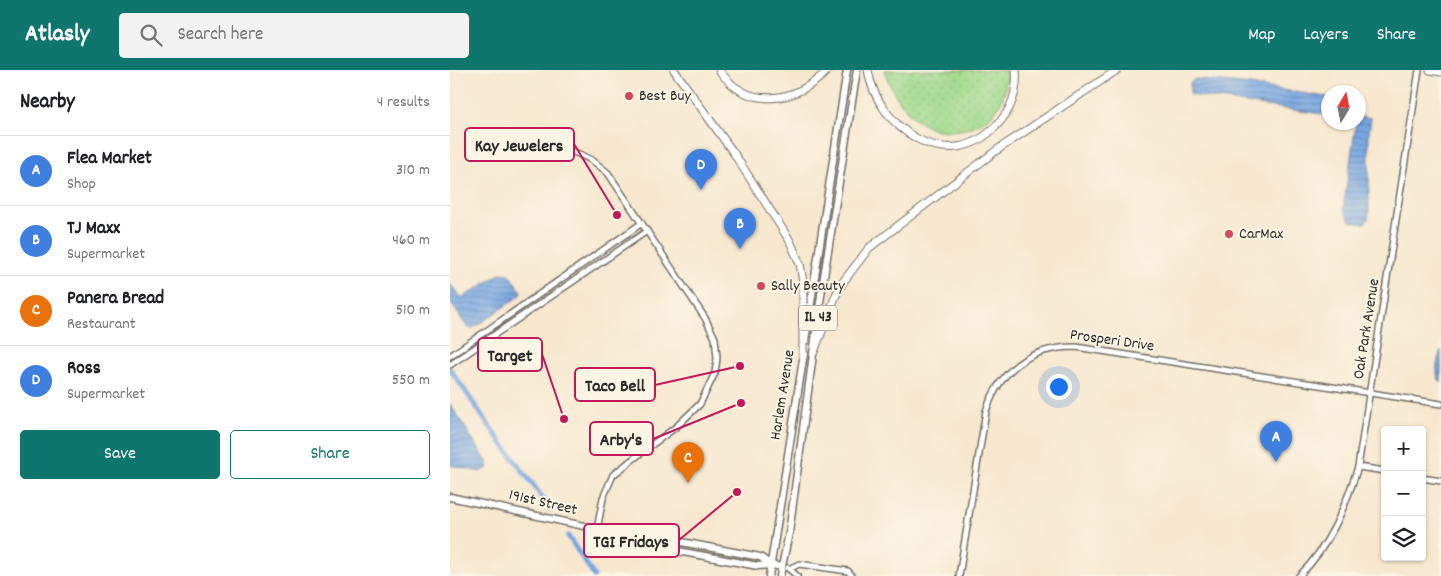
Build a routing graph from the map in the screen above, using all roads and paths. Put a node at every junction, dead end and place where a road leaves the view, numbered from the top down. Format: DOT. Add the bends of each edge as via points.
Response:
graph roads {
  1 [pos="674,70"];
  2 [pos="719,70"];
  3 [pos="828,70"];
  4 [pos="847,70"];
  5 [pos="857,70"];
  6 [pos="868,70"];
  7 [pos="1016,70"];
  8 [pos="1117,70"];
  9 [pos="1419,70"];
  10 [pos="1430,70"];
  11 [pos="1441,72"];
  12 [pos="500,139"];
  13 [pos="642,223"];
  14 [pos="646,230"];
  15 [pos="814,352"];
  16 [pos="451,355"];
  17 [pos="803,356"];
  18 [pos="450,365"];
  19 [pos="1370,392"];
  20 [pos="1441,404"];
  21 [pos="1358,467"];
  22 [pos="1381,470"];
  23 [pos="1426,479"];
  24 [pos="1441,481"];
  25 [pos="450,497"];
  26 [pos="597,530"];
  27 [pos="771,565"];
  28 [pos="782,567"];
  29 [pos="789,569"];
  30 [pos="769,576"];
  31 [pos="780,576"];
  32 [pos="796,576"];
  33 [pos="852,576"];
  34 [pos="959,576"];
  35 [pos="1299,576"];
  1 -- 17 [label="highway" via="733,152 790,241 804,282"];
  2 -- 3 [label="highway" via="728,82 748,94 758,98 777,98 795,94"];
  4 -- 17 [label="main road, Harlem Avenue / IL 43"];
  5 -- 15 [label="main road, Harlem Avenue / IL 43"];
  6 -- 7 [label="highway" via="876,97 898,126 925,143 950,146 977,140 1001,122 1014,97"];
  8 -- 15 [label="highway" via="996,150 869,248 836,295"];
  9 -- 19 [label="street, Oak Park Avenue"];
  10 -- 11 [label="highway"];
  12 -- 13 [label="street" via="574,152 592,160 608,173"];
  13 -- 14 [label="street"];
  13 -- 16 [label="street"];
  14 -- 18 [label="street"];
  14 -- 26 [label="street" via="715,338 716,374 700,404 614,476 603,498"];
  15 -- 28 [label="main road, Harlem Avenue / IL 43"];
  17 -- 27 [label="main road, Harlem Avenue / IL 43"];
  19 -- 20 [label="street, Prosperi Drive"];
  19 -- 21 [label="street, Oak Park Avenue"];
  19 -- 34 [label="street, Prosperi Drive" via="1076,347 1060,347 1032,355 1007,372 986,411"];
  21 -- 22 [label="street"];
  21 -- 35 [label="street, Oak Park Avenue" via="1348,500 1331,535"];
  23 -- 24 [label="street"];
  25 -- 26 [label="main road, 191st Street"];
  26 -- 27 [label="main road, 191st Street" via="658,542 667,549 758,566"];
  27 -- 28 [label="main road, 191st Street"];
  27 -- 30 [label="main road, Harlem Avenue / IL 43"];
  28 -- 29 [label="street, 191st Street"];
  28 -- 31 [label="main road, Harlem Avenue / IL 43"];
  29 -- 32 [label="street, 191st Street"];
  29 -- 33 [label="street, 191st Street" via="799,564 848,571"];
}
